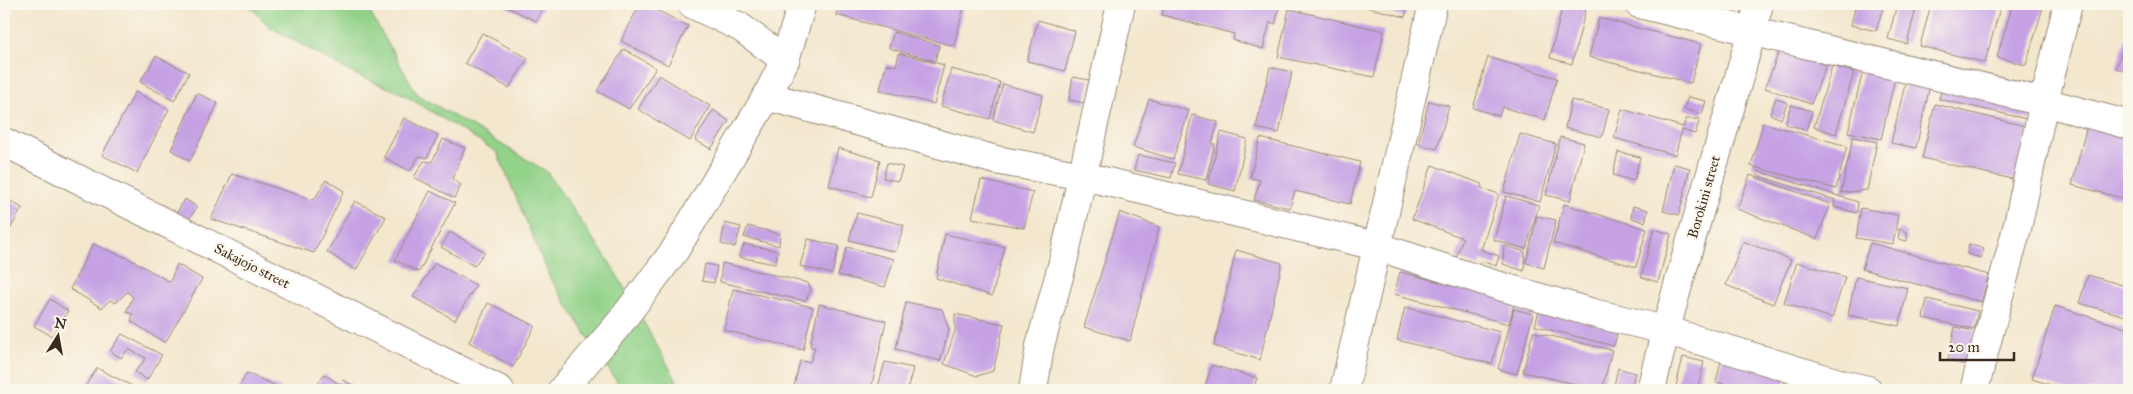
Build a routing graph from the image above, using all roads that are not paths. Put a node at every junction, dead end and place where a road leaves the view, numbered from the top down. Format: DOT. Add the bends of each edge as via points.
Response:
graph roads {
  1 [pos="692,4"];
  2 [pos="802,4"];
  3 [pos="1121,4"];
  4 [pos="1433,4"];
  5 [pos="1639,4"];
  6 [pos="1759,4"];
  7 [pos="2068,4"];
  8 [pos="1752,32"];
  9 [pos="785,60"];
  10 [pos="767,96"];
  11 [pos="2044,102"];
  12 [pos="2129,125"];
  13 [pos="4,142"];
  14 [pos="1083,176"];
  15 [pos="1376,246"];
  16 [pos="1665,330"];
  17 [pos="500,390"];
  18 [pos="562,390"];
  19 [pos="1033,390"];
  20 [pos="1344,390"];
  21 [pos="1651,390"];
  22 [pos="1868,390"];
  23 [pos="1974,390"];
  1 -- 9 [label="street" via="740,27"];
  2 -- 9 [label="street"];
  3 -- 14 [label="street"];
  4 -- 15 [label="street"];
  5 -- 8 [label="street"];
  6 -- 8 [label="street, Borokini street"];
  7 -- 11 [label="street"];
  8 -- 11 [label="street"];
  8 -- 16 [label="street, Borokini street"];
  9 -- 10 [label="street"];
  10 -- 14 [label="street" via="996,160"];
  10 -- 18 [label="street" via="675,250 619,324"];
  11 -- 12 [label="street"];
  11 -- 23 [label="street" via="2018,224"];
  13 -- 17 [label="street, Sakajojo street"];
  14 -- 15 [label="street"];
  14 -- 19 [label="street" via="1040,346"];
  15 -- 16 [label="street" via="1493,284"];
  15 -- 20 [label="street"];
  16 -- 21 [label="street, Borokini street"];
  16 -- 22 [label="street"];
}
